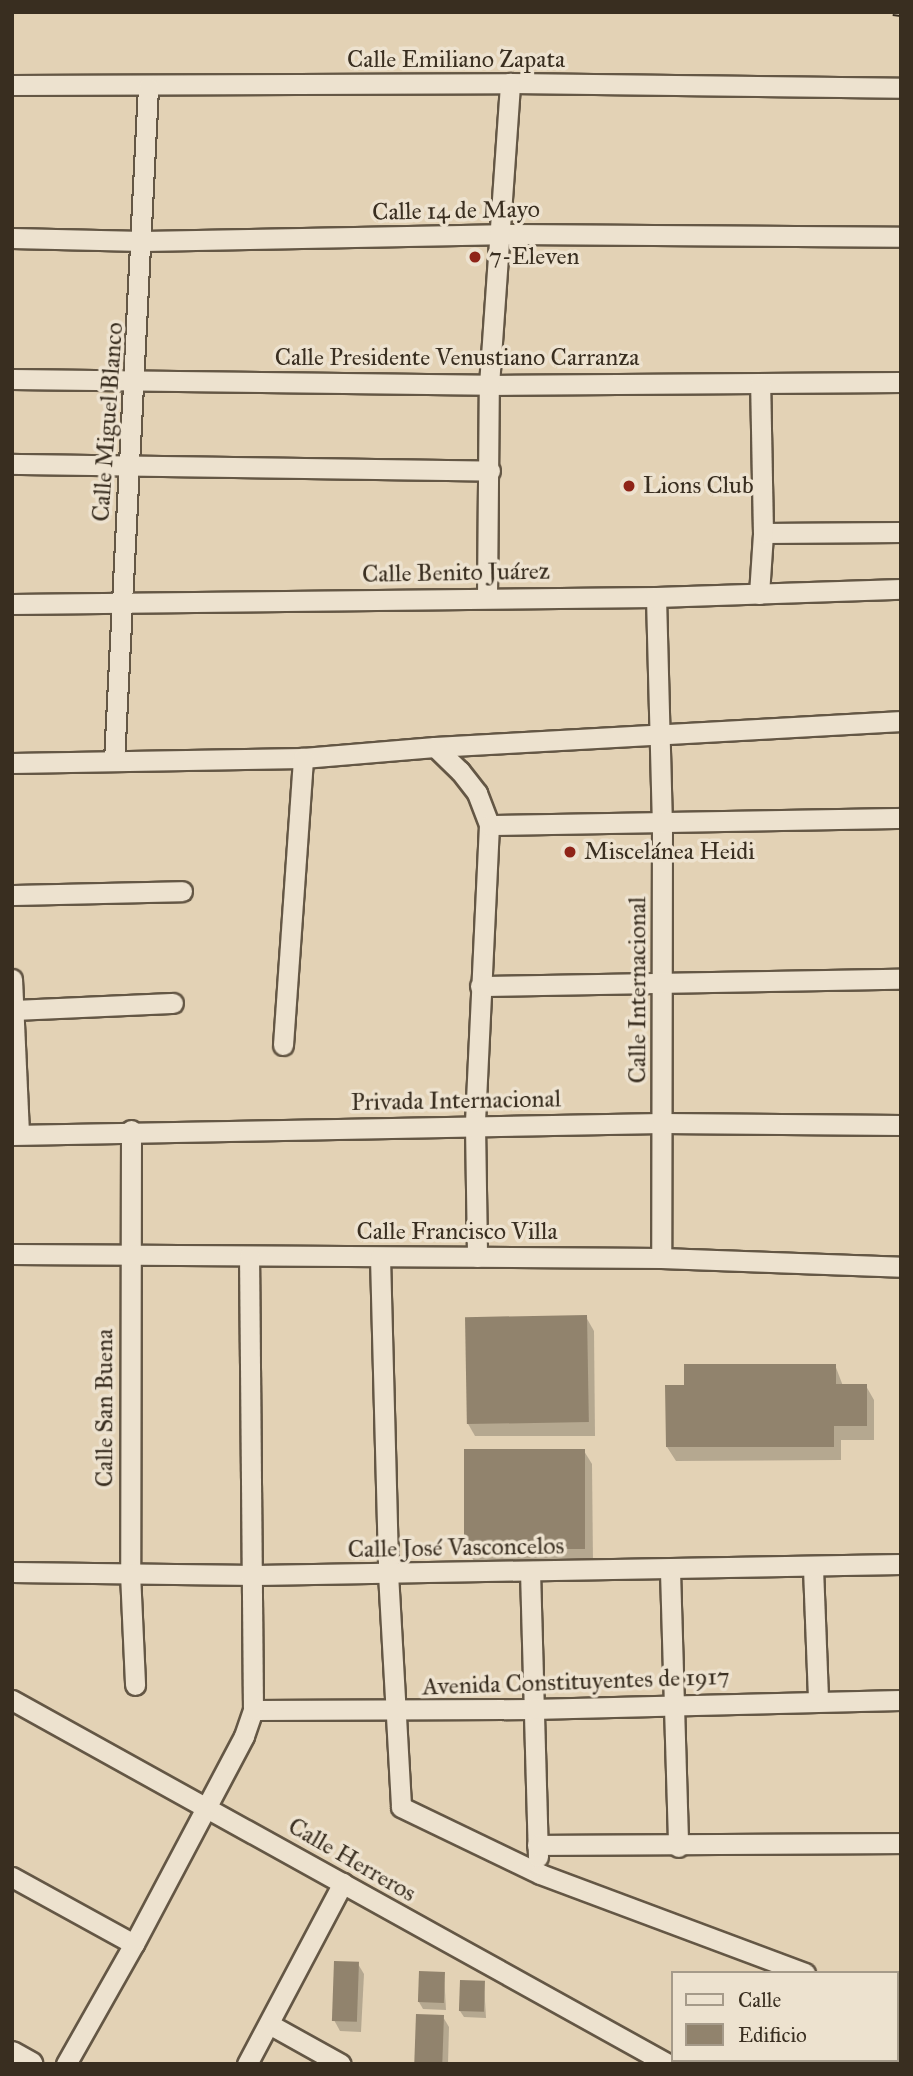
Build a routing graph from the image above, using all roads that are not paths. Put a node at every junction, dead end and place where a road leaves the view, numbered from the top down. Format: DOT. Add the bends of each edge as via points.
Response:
graph roads {
  1 [pos="510,83"];
  2 [pos="12,85"];
  3 [pos="148,87"];
  4 [pos="901,88"];
  5 [pos="500,234"];
  6 [pos="901,237"];
  7 [pos="12,238"];
  8 [pos="143,241"];
  9 [pos="12,379"];
  10 [pos="136,381"];
  11 [pos="901,382"];
  12 [pos="760,383"];
  13 [pos="489,385"];
  14 [pos="130,463"];
  15 [pos="12,464"];
  16 [pos="490,471"];
  17 [pos="901,532"];
  18 [pos="763,533"];
  19 [pos="901,589"];
  20 [pos="759,594"];
  21 [pos="487,597"];
  22 [pos="656,597"];
  23 [pos="119,603"];
  24 [pos="12,604"];
  25 [pos="901,721"];
  26 [pos="660,736"];
  27 [pos="435,747"];
  28 [pos="303,758"];
  29 [pos="114,761"];
  30 [pos="12,763"];
  31 [pos="901,818"];
  32 [pos="662,822"];
  33 [pos="489,825"];
  34 [pos="182,891"];
  35 [pos="12,895"];
  36 [pos="12,979"];
  37 [pos="901,979"];
  38 [pos="662,983"];
  39 [pos="480,986"];
  40 [pos="173,1003"];
  41 [pos="13,1010"];
  42 [pos="283,1045"];
  43 [pos="663,1123"];
  44 [pos="475,1125"];
  45 [pos="901,1125"];
  46 [pos="131,1130"];
  47 [pos="15,1135"];
  48 [pos="130,1253"];
  49 [pos="12,1254"];
  50 [pos="249,1256"];
  51 [pos="380,1257"];
  52 [pos="477,1257"];
  53 [pos="661,1258"];
  54 [pos="901,1267"];
  55 [pos="901,1564"];
  56 [pos="813,1568"];
  57 [pos="530,1571"];
  58 [pos="670,1571"];
  59 [pos="12,1572"];
  60 [pos="130,1573"];
  61 [pos="387,1573"];
  62 [pos="256,1575"];
  63 [pos="135,1685"];
  64 [pos="12,1699"];
  65 [pos="818,1700"];
  66 [pos="901,1700"];
  67 [pos="674,1703"];
  68 [pos="531,1709"];
  69 [pos="253,1710"];
  70 [pos="394,1711"];
  71 [pos="207,1806"];
  72 [pos="901,1843"];
  73 [pos="537,1844"];
  74 [pos="678,1847"];
  75 [pos="540,1874"];
  76 [pos="12,1877"];
  77 [pos="343,1883"];
  78 [pos="134,1944"];
  79 [pos="800,1971"];
  80 [pos="269,2024"];
  81 [pos="12,2054"];
  82 [pos="30,2064"];
  83 [pos="66,2064"];
  84 [pos="247,2064"];
  85 [pos="341,2064"];
  86 [pos="668,2064"];
  1 -- 3 [label="street, Calle Emiliano Zapata"];
  1 -- 4 [label="street, Calle Emiliano Zapata"];
  1 -- 5 [label="street"];
  2 -- 3 [label="street, Calle Emiliano Zapata"];
  3 -- 8 [label="street, Calle Miguel Blanco"];
  5 -- 6 [label="street, Calle 14 de Mayo"];
  5 -- 8 [label="street, Calle 14 de Mayo"];
  5 -- 13 [label="street"];
  7 -- 8 [label="street, Calle 14 de Mayo"];
  8 -- 10 [label="street, Calle Miguel Blanco"];
  9 -- 10 [label="street, Calle Presidente Venustiano Carranza"];
  10 -- 13 [label="street, Calle Presidente Venustiano Carranza"];
  10 -- 14 [label="street, Calle Miguel Blanco"];
  11 -- 12 [label="street, Calle Presidente Venustiano Carranza"];
  12 -- 13 [label="street, Calle Presidente Venustiano Carranza"];
  12 -- 18 [label="street"];
  13 -- 16 [label="street"];
  14 -- 15 [label="street"];
  14 -- 16 [label="street"];
  14 -- 23 [label="street, Calle Miguel Blanco"];
  16 -- 21 [label="street"];
  17 -- 18 [label="street"];
  18 -- 20 [label="street"];
  19 -- 20 [label="street, Calle Benito Juárez"];
  20 -- 22 [label="street, Calle Benito Juárez"];
  21 -- 22 [label="street, Calle Benito Juárez"];
  21 -- 23 [label="street, Calle Benito Juárez"];
  22 -- 26 [label="street, Calle Internacional"];
  23 -- 24 [label="street, Calle Benito Juárez"];
  23 -- 29 [label="street, Calle Miguel Blanco"];
  25 -- 26 [label="street"];
  26 -- 27 [label="street"];
  26 -- 32 [label="street, Calle Internacional"];
  27 -- 28 [label="street"];
  27 -- 33 [label="street" via="477,793"];
  28 -- 29 [label="street"];
  28 -- 42 [label="street"];
  29 -- 30 [label="street"];
  31 -- 32 [label="street"];
  32 -- 33 [label="street"];
  32 -- 38 [label="street, Calle Internacional"];
  33 -- 39 [label="street"];
  34 -- 35 [label="street"];
  36 -- 41 [label="street"];
  37 -- 38 [label="street"];
  38 -- 39 [label="street"];
  38 -- 43 [label="street, Calle Internacional"];
  39 -- 44 [label="street"];
  40 -- 41 [label="street"];
  41 -- 47 [label="street"];
  43 -- 44 [label="street, Privada Internacional"];
  43 -- 45 [label="street, Privada Internacional"];
  43 -- 53 [label="street, Calle Internacional"];
  44 -- 46 [label="street, Privada Internacional"];
  44 -- 52 [label="street"];
  46 -- 47 [label="street, Privada Internacional"];
  46 -- 48 [label="street, Calle San Buena"];
  48 -- 49 [label="street, Calle Francisco Villa"];
  48 -- 50 [label="street, Calle Francisco Villa"];
  48 -- 60 [label="street, Calle San Buena"];
  50 -- 51 [label="street, Calle Francisco Villa"];
  50 -- 62 [label="street"];
  51 -- 52 [label="street, Calle Francisco Villa"];
  51 -- 61 [label="street"];
  52 -- 53 [label="street, Calle Francisco Villa"];
  53 -- 54 [label="street, Calle Francisco Villa"];
  55 -- 56 [label="street, Calle José Vasconcelos"];
  56 -- 58 [label="street, Calle José Vasconcelos"];
  56 -- 65 [label="street"];
  57 -- 58 [label="street, Calle José Vasconcelos"];
  57 -- 61 [label="street, Calle José Vasconcelos"];
  57 -- 68 [label="street"];
  58 -- 67 [label="street"];
  59 -- 60 [label="street, Calle José Vasconcelos"];
  60 -- 62 [label="street, Calle José Vasconcelos"];
  60 -- 63 [label="street, Calle San Buena"];
  61 -- 62 [label="street, Calle José Vasconcelos"];
  61 -- 70 [label="street"];
  62 -- 69 [label="street"];
  64 -- 71 [label="street, Calle Herreros"];
  65 -- 66 [label="street, Avenida Constituyentes de 1917"];
  65 -- 67 [label="street, Avenida Constituyentes de 1917"];
  67 -- 68 [label="street, Avenida Constituyentes de 1917"];
  67 -- 74 [label="street"];
  68 -- 70 [label="street, Avenida Constituyentes de 1917"];
  68 -- 73 [label="street"];
  69 -- 70 [label="street, Avenida Constituyentes de 1917"];
  69 -- 71 [label="street"];
  70 -- 75 [label="street" via="401,1807"];
  71 -- 77 [label="street, Calle Herreros"];
  71 -- 78 [label="street"];
  72 -- 74 [label="street"];
  73 -- 74 [label="street"];
  73 -- 75 [label="street"];
  75 -- 79 [label="street"];
  76 -- 78 [label="street"];
  77 -- 80 [label="street"];
  77 -- 86 [label="street, Calle Herreros"];
  78 -- 83 [label="street"];
  80 -- 84 [label="street"];
  80 -- 85 [label="street"];
  81 -- 82 [label="street"];
}
